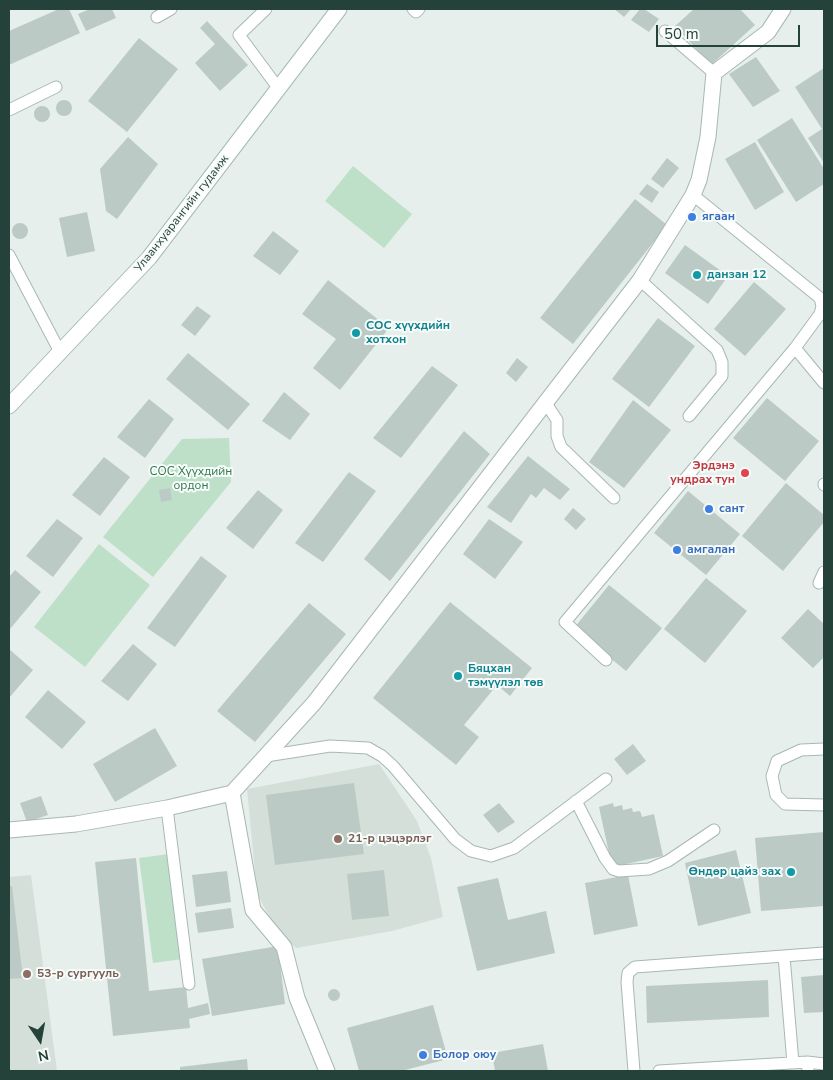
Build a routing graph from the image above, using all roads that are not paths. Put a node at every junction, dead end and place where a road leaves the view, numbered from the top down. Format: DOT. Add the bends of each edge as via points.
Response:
graph roads {
  1 [pos="171,9"];
  2 [pos="266,9"];
  3 [pos="339,9"];
  4 [pos="412,9"];
  5 [pos="419,9"];
  6 [pos="783,9"];
  7 [pos="157,17"];
  8 [pos="665,31"];
  9 [pos="714,73"];
  10 [pos="56,87"];
  11 [pos="278,89"];
  12 [pos="9,110"];
  13 [pos="693,195"];
  14 [pos="9,255"];
  15 [pos="640,280"];
  16 [pos="823,306"];
  17 [pos="795,348"];
  18 [pos="60,352"];
  19 [pos="824,382"];
  20 [pos="545,402"];
  21 [pos="9,406"];
  22 [pos="689,416"];
  23 [pos="614,498"];
  24 [pos="824,572"];
  25 [pos="819,583"];
  26 [pos="606,660"];
  27 [pos="824,749"];
  28 [pos="266,756"];
  29 [pos="606,779"];
  30 [pos="232,793"];
  31 [pos="576,802"];
  32 [pos="824,805"];
  33 [pos="167,808"];
  34 [pos="9,830"];
  35 [pos="714,830"];
  36 [pos="824,953"];
  37 [pos="784,956"];
  38 [pos="189,984"];
  39 [pos="793,1063"];
  40 [pos="824,1064"];
  41 [pos="807,1067"];
  42 [pos="326,1071"];
  43 [pos="634,1071"];
  44 [pos="659,1071"];
  1 -- 7 [label="lane"];
  2 -- 11 [label="lane" via="239,35"];
  3 -- 11 [label="street, Улаанхуарангийн гудамж"];
  4 -- 5 [label="lane" via="416,12"];
  6 -- 9 [label="street" via="768,32"];
  8 -- 9 [label="lane"];
  9 -- 13 [label="street" via="708,137"];
  10 -- 12 [label="lane"];
  11 -- 18 [label="street, Улаанхуарангийн гудамж" via="149,258"];
  13 -- 15 [label="street"];
  13 -- 16 [label="lane" via="820,298"];
  14 -- 18 [label="lane"];
  15 -- 20 [label="street"];
  15 -- 22 [label="lane" via="717,350 722,362 722,376"];
  16 -- 17 [label="lane"];
  17 -- 19 [label="lane"];
  17 -- 26 [label="lane" via="565,622"];
  18 -- 21 [label="street, Улаанхуарангийн гудамж"];
  20 -- 23 [label="lane" via="557,420 561,447"];
  20 -- 28 [label="street" via="314,703"];
  24 -- 25 [label="lane"];
  27 -- 32 [label="lane" via="802,750 777,761 772,776 776,795 785,804"];
  28 -- 30 [label="street"];
  28 -- 31 [label="lane" via="330,746 368,748 393,766 455,839 471,851 491,856 514,848"];
  29 -- 31 [label="lane"];
  30 -- 33 [label="street"];
  30 -- 42 [label="street" via="253,910 284,947 297,998"];
  31 -- 35 [label="lane" via="605,858 613,869 619,871 638,871 656,866"];
  33 -- 34 [label="street" via="76,824"];
  33 -- 38 [label="lane"];
  36 -- 37 [label="lane"];
  37 -- 39 [label="lane"];
  37 -- 43 [label="lane" via="635,967 628,973 627,982"];
  39 -- 41 [label="lane"];
  39 -- 44 [label="lane"];
  40 -- 41 [label="lane"];
}
